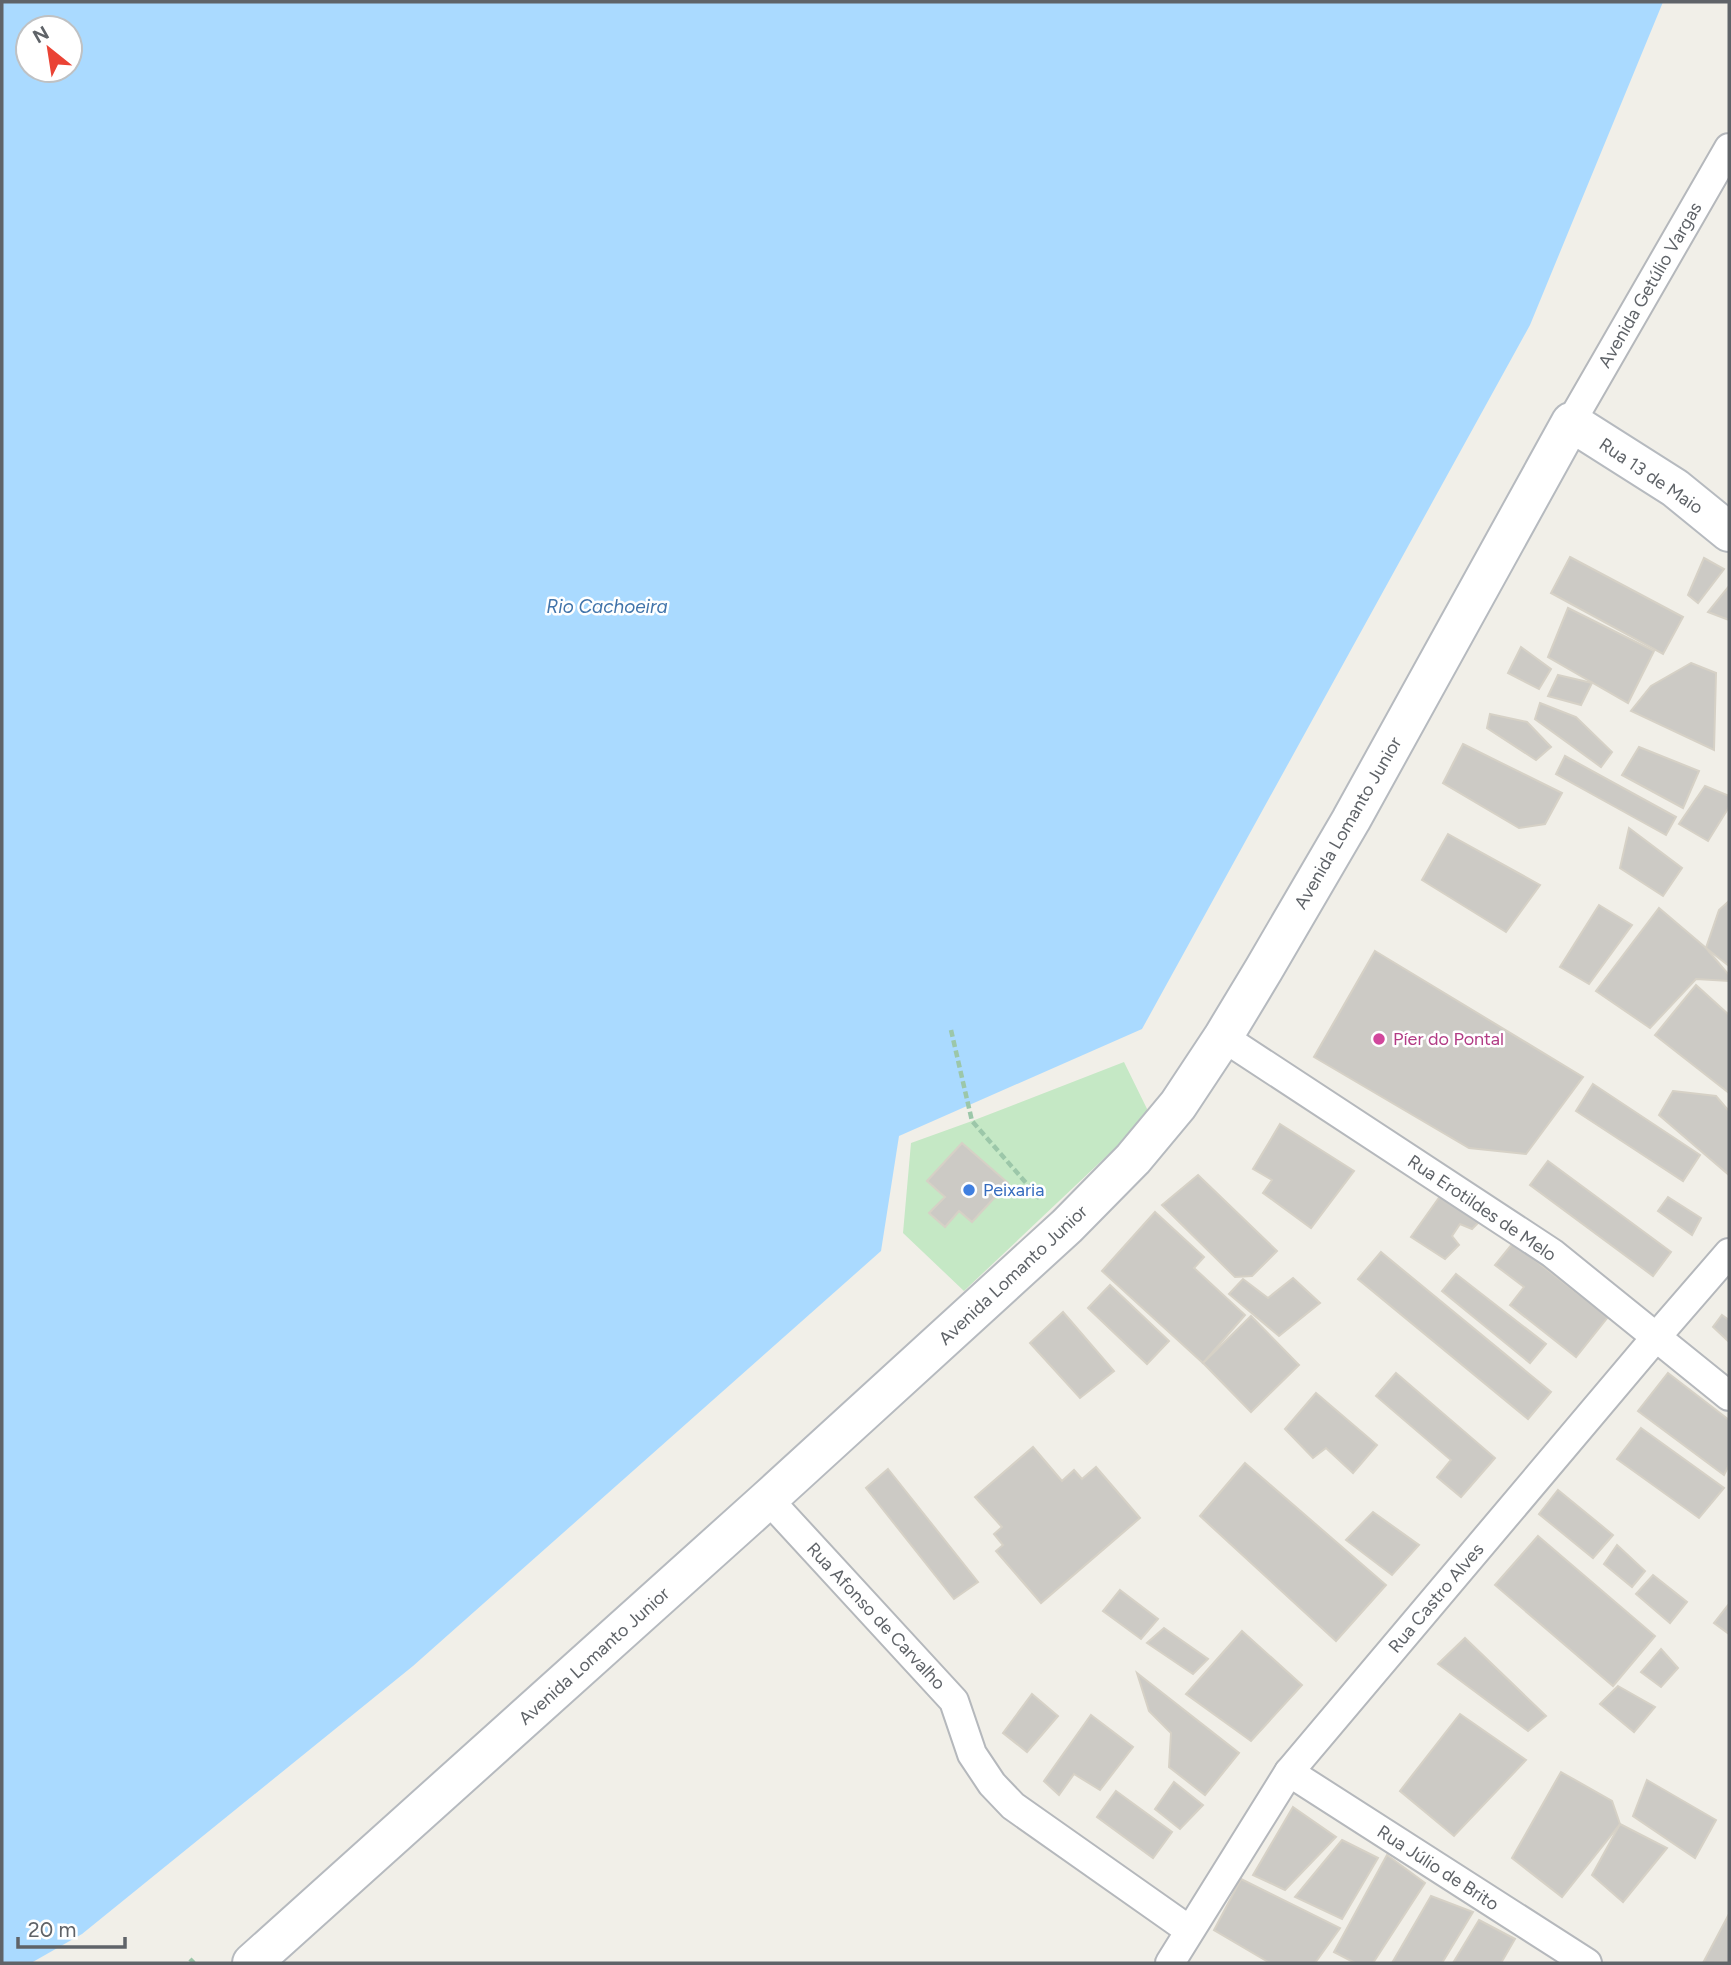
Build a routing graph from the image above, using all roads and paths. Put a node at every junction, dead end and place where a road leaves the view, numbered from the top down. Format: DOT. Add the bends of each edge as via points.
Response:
graph roads {
  1 [pos="1729,148"];
  2 [pos="1571,422"];
  3 [pos="1729,532"];
  4 [pos="951,1030"];
  5 [pos="1223,1038"];
  6 [pos="1067,1226"];
  7 [pos="1729,1253"];
  8 [pos="1657,1336"];
  9 [pos="1729,1396"];
  10 [pos="768,1499"];
  11 [pos="1289,1772"];
  12 [pos="1189,1930"];
  13 [pos="1550,1954"];
  14 [pos="253,1963"];
  15 [pos="1170,1963"];
  16 [pos="1587,1963"];
  1 -- 2 [label="street, Avenida Getúlio Vargas"];
  2 -- 3 [label="main road, Rua 13 de Maio" via="1675,488"];
  2 -- 5 [label="main road, Avenida Lomanto Junior"];
  4 -- 6 [label="path" via="972,1121"];
  5 -- 6 [label="main road, Avenida Lomanto Junior" via="1169,1116"];
  5 -- 8 [label="street, Rua Erotildes de Melo" via="1552,1253"];
  6 -- 10 [label="main road, Avenida Lomanto Junior"];
  7 -- 8 [label="street, Rua Castro Alves"];
  8 -- 9 [label="street, Rua Erotildes de Melo"];
  8 -- 11 [label="street, Rua Castro Alves"];
  10 -- 12 [label="street, Rua Afonso de Carvalho" via="954,1701 972,1754 1006,1799"];
  10 -- 14 [label="main road, Avenida Lomanto Junior"];
  11 -- 12 [label="street, Rua Castro Alves"];
  11 -- 13 [label="street, Rua Júlio de Brito"];
  12 -- 15 [label="street, Rua Castro Alves"];
  13 -- 16 [label="street, Rua Júlio de Brito"];
}
